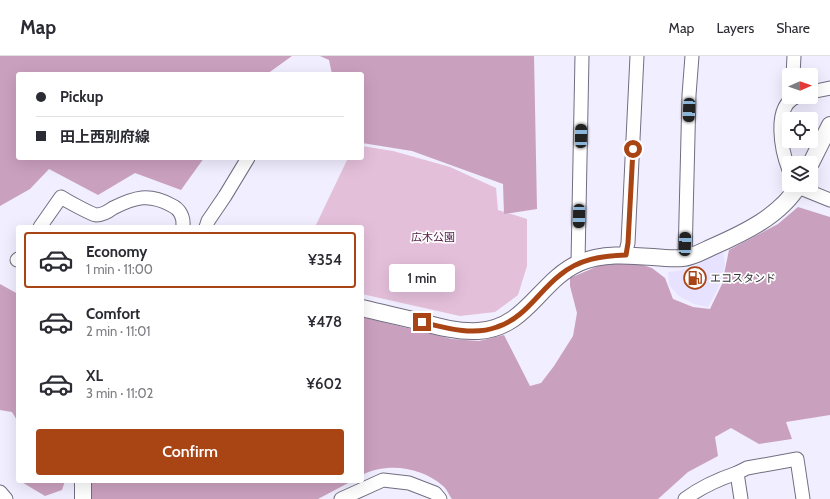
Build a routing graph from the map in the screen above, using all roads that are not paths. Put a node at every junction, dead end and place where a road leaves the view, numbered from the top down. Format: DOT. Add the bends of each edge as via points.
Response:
graph roads {
  1 [pos="582,56"];
  2 [pos="637,56"];
  3 [pos="692,56"];
  4 [pos="794,56"];
  5 [pos="793,68"];
  6 [pos="830,88"];
  7 [pos="818,91"];
  8 [pos="787,104"];
  9 [pos="830,125"];
  10 [pos="784,156"];
  11 [pos="814,156"];
  12 [pos="247,160"];
  13 [pos="793,192"];
  14 [pos="812,192"];
  15 [pos="830,200"];
  16 [pos="41,225"];
  17 [pos="183,225"];
  18 [pos="207,225"];
  19 [pos="626,255"];
  20 [pos="684,258"];
  21 [pos="578,263"];
  22 [pos="364,308"];
  23 [pos="737,473"];
  24 [pos="83,483"];
  25 [pos="0,492"];
  26 [pos="6,499"];
  27 [pos="83,499"];
  28 [pos="341,499"];
  29 [pos="440,499"];
  30 [pos="685,499"];
  31 [pos="741,499"];
  32 [pos="803,499"];
  1 -- 21 [label="street"];
  2 -- 19 [label="street"];
  3 -- 20 [label="street"];
  4 -- 5 [label="street"];
  6 -- 7 [label="street"];
  8 -- 10 [label="street" via="780,124"];
  9 -- 11 [label="street"];
  12 -- 18 [label="street"];
  13 -- 20 [label="street" via="779,209 760,223"];
  14 -- 15 [label="street"];
  16 -- 17 [label="street" via="61,197 96,215 137,198 151,197 176,207 182,214"];
  19 -- 20 [label="street"];
  19 -- 21 [label="street" via="599,256"];
  21 -- 22 [label="street" via="559,275 515,318 497,328 478,331 452,330"];
  23 -- 30 [label="street" via="722,478"];
  23 -- 31 [label="street"];
  23 -- 32 [label="street" via="747,468 796,459"];
  24 -- 27 [label="street"];
  25 -- 26 [label="street"];
  28 -- 29 [label="street" via="383,480 409,483 435,493"];
}
